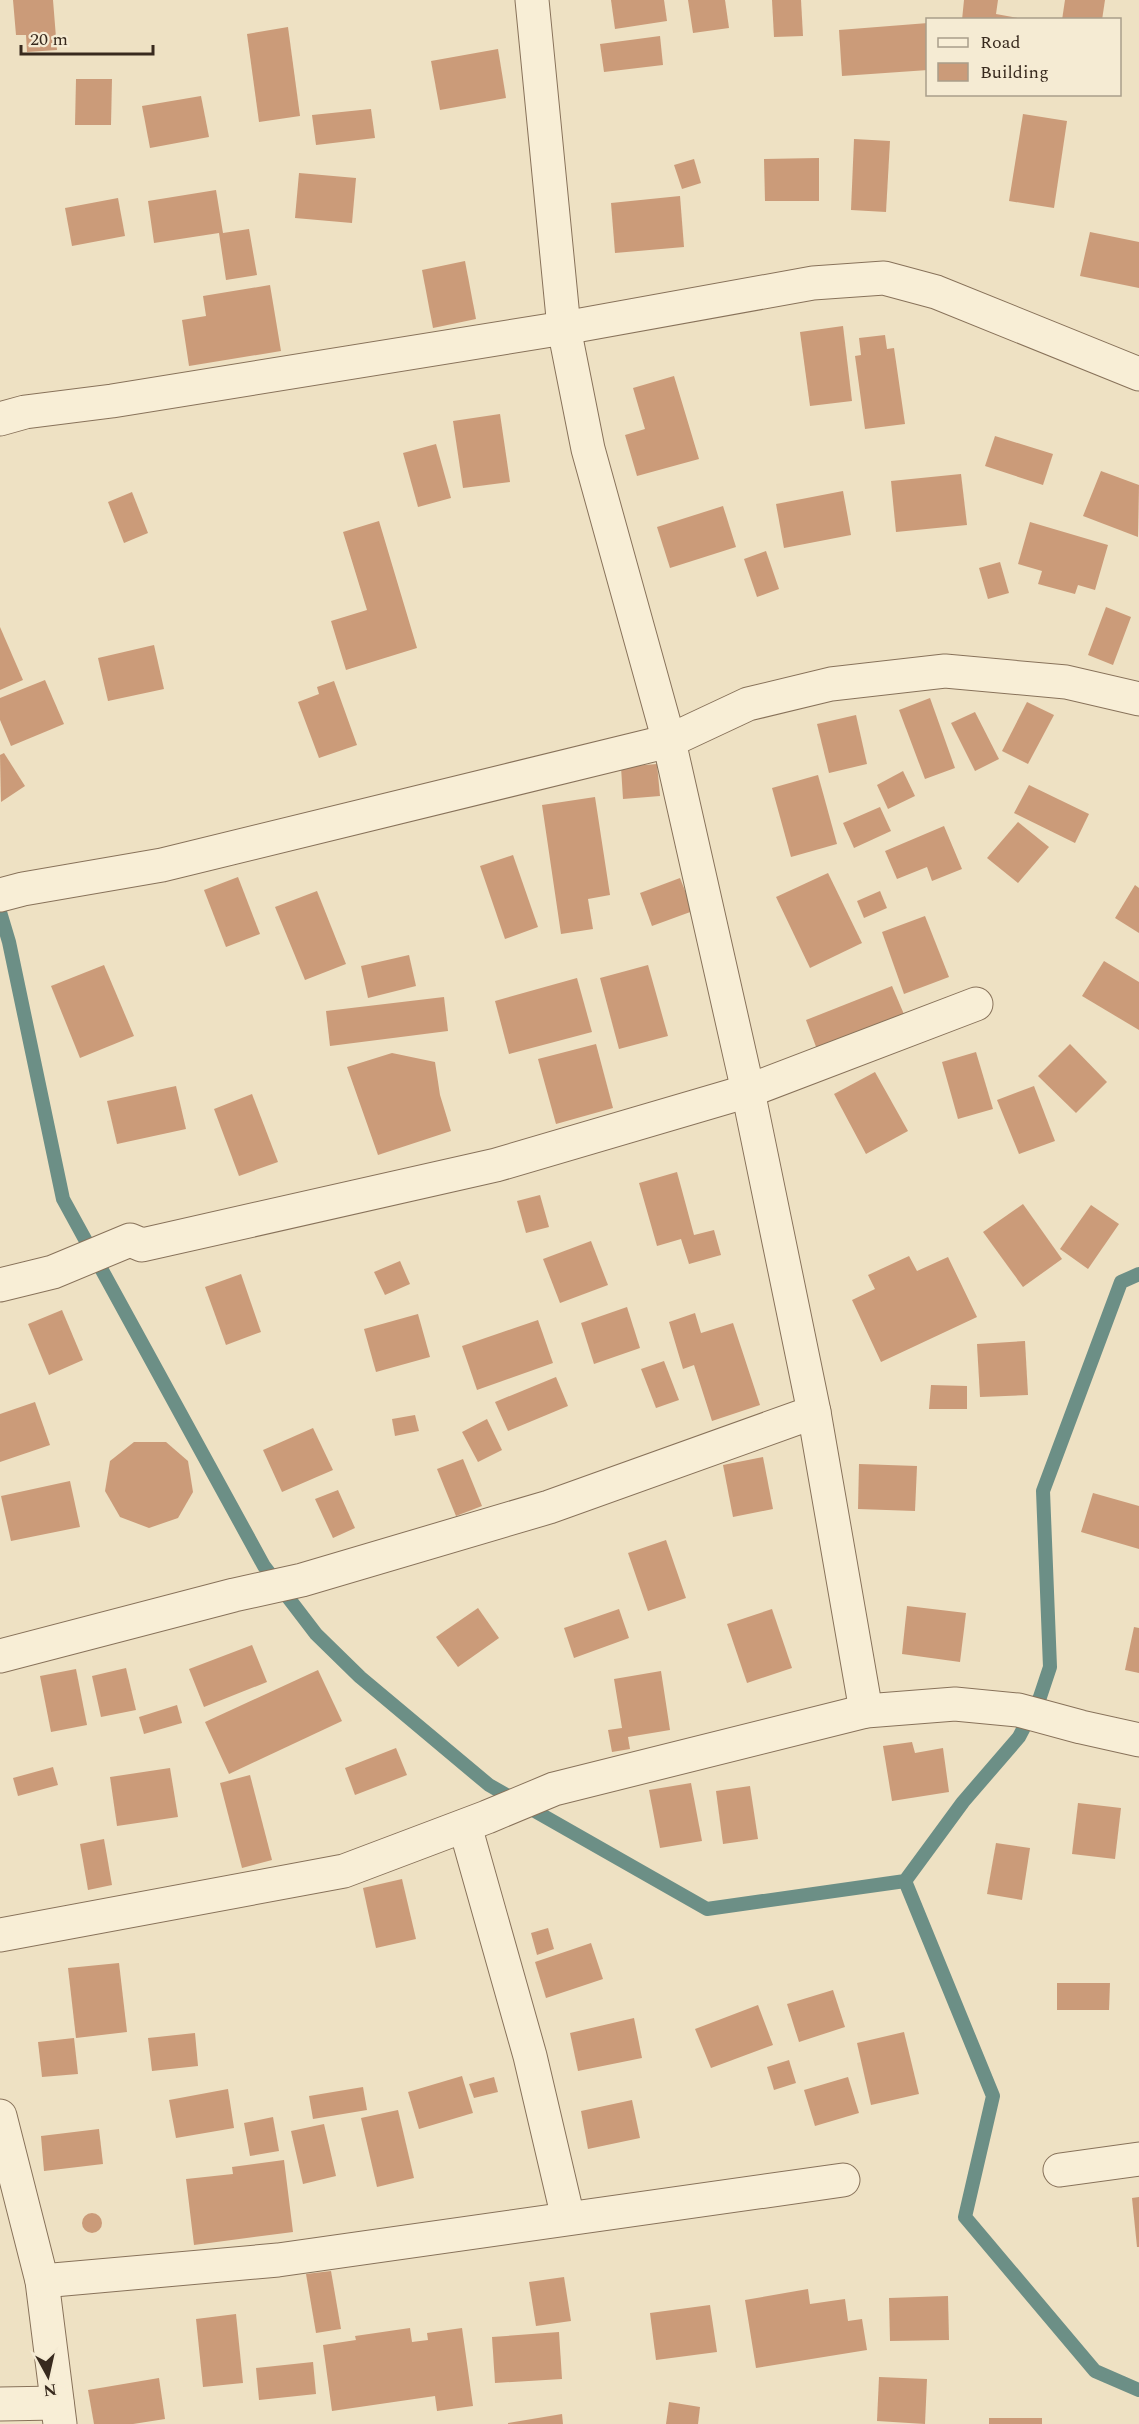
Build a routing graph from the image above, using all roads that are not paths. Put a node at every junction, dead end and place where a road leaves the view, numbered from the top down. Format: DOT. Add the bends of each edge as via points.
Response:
graph roads {
  1 [pos="532,0"];
  2 [pos="564,328"];
  3 [pos="1139,374"];
  4 [pos="0,419"];
  5 [pos="1139,699"];
  6 [pos="669,741"];
  7 [pos="0,895"];
  8 [pos="976,1004"];
  9 [pos="748,1091"];
  10 [pos="0,1285"];
  11 [pos="814,1412"];
  12 [pos="0,1656"];
  13 [pos="866,1711"];
  14 [pos="1139,1740"];
  15 [pos="465,1826"];
  16 [pos="0,1935"];
  17 [pos="0,2116"];
  18 [pos="1139,2159"];
  19 [pos="1060,2170"];
  20 [pos="843,2180"];
  21 [pos="568,2218"];
  22 [pos="42,2281"];
  23 [pos="0,2404"];
  24 [pos="59,2414"];
  1 -- 2 [label="street"];
  2 -- 3 [label="street" via="813,283 884,278 936,292"];
  2 -- 4 [label="street"];
  2 -- 6 [label="street" via="588,449"];
  5 -- 6 [label="street" via="1066,682 945,671 831,684 748,704"];
  6 -- 7 [label="street" via="162,865"];
  6 -- 9 [label="street"];
  8 -- 9 [label="street"];
  9 -- 10 [label="street" via="496,1165 142,1245 130,1240 53,1272"];
  9 -- 11 [label="street"];
  11 -- 12 [label="street" via="549,1507 302,1580"];
  11 -- 13 [label="street"];
  13 -- 14 [label="street" via="955,1704 1032,1714"];
  13 -- 15 [label="street" via="554,1789"];
  15 -- 16 [label="street" via="344,1870"];
  15 -- 21 [label="street" via="530,2056"];
  17 -- 22 [label="street"];
  18 -- 19 [label="street"];
  20 -- 21 [label="street"];
  21 -- 22 [label="street" via="278,2260"];
  22 -- 24 [label="street"];
  23 -- 24 [label="street"];
}
